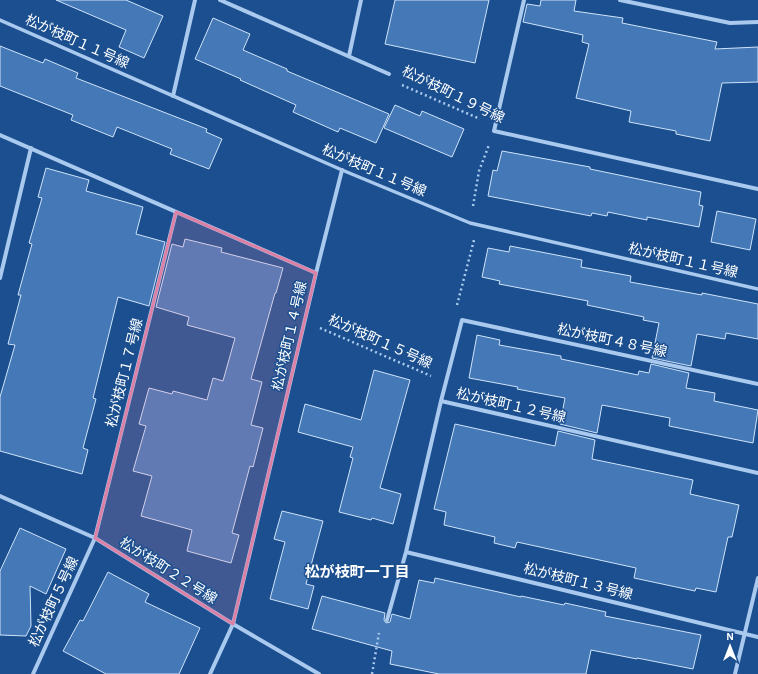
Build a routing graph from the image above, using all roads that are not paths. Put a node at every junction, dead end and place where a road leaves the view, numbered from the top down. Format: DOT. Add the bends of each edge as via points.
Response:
graph roads {
  1 [pos="195,0"];
  2 [pos="220,0"];
  3 [pos="362,0"];
  4 [pos="524,0"];
  5 [pos="620,0"];
  6 [pos="0,20"];
  7 [pos="758,22"];
  8 [pos="349,56"];
  9 [pos="389,74"];
  10 [pos="173,96"];
  11 [pos="0,135"];
  12 [pos="31,148"];
  13 [pos="342,170"];
  14 [pos="758,189"];
  15 [pos="176,212"];
  16 [pos="316,273"];
  17 [pos="0,278"];
  18 [pos="758,290"];
  19 [pos="462,320"];
  20 [pos="758,384"];
  21 [pos="441,401"];
  22 [pos="758,473"];
  23 [pos="0,496"];
  24 [pos="95,538"];
  25 [pos="406,552"];
  26 [pos="758,578"];
  27 [pos="387,620"];
  28 [pos="233,624"];
  29 [pos="745,634"];
  30 [pos="758,637"];
  31 [pos="33,674"];
  32 [pos="210,674"];
  33 [pos="319,674"];
  34 [pos="735,674"];
  1 -- 10 [label="street"];
  2 -- 8 [label="street, 松が枝町１９号線"];
  3 -- 8 [label="street"];
  4 -- 14 [label="street, 松が枝町１９号線" via="494,130"];
  5 -- 7 [label="street" via="730,23"];
  6 -- 10 [label="street, 松が枝町１１号線"];
  8 -- 9 [label="street, 松が枝町１９号線"];
  10 -- 13 [label="street, 松が枝町１１号線"];
  11 -- 12 [label="street, 松が枝町１４号線"];
  12 -- 15 [label="street, 松が枝町１４号線"];
  12 -- 17 [label="street"];
  13 -- 16 [label="street"];
  13 -- 18 [label="street, 松が枝町１１号線" via="470,223"];
  15 -- 16 [label="street, 松が枝町１４号線"];
  15 -- 24 [label="street, 松が枝町１７号線"];
  16 -- 28 [label="street, 松が枝町１４号線"];
  19 -- 20 [label="street, 松が枝町４８号線"];
  19 -- 21 [label="street, 松が枝町１５号線"];
  21 -- 22 [label="street, 松が枝町１２号線"];
  21 -- 25 [label="street, 松が枝町１２号線"];
  23 -- 24 [label="street, 松が枝町２２号線"];
  24 -- 28 [label="street, 松が枝町２２号線"];
  24 -- 31 [label="street, 松が枝町５号線"];
  25 -- 27 [label="street, 松が枝町１２号線"];
  25 -- 29 [label="street, 松が枝町１３号線"];
  26 -- 29 [label="street"];
  28 -- 32 [label="street, 松が枝町１４号線"];
  28 -- 33 [label="street, 松が枝町２２号線"];
  29 -- 30 [label="street, 松が枝町１３号線"];
  29 -- 34 [label="street"];
}
